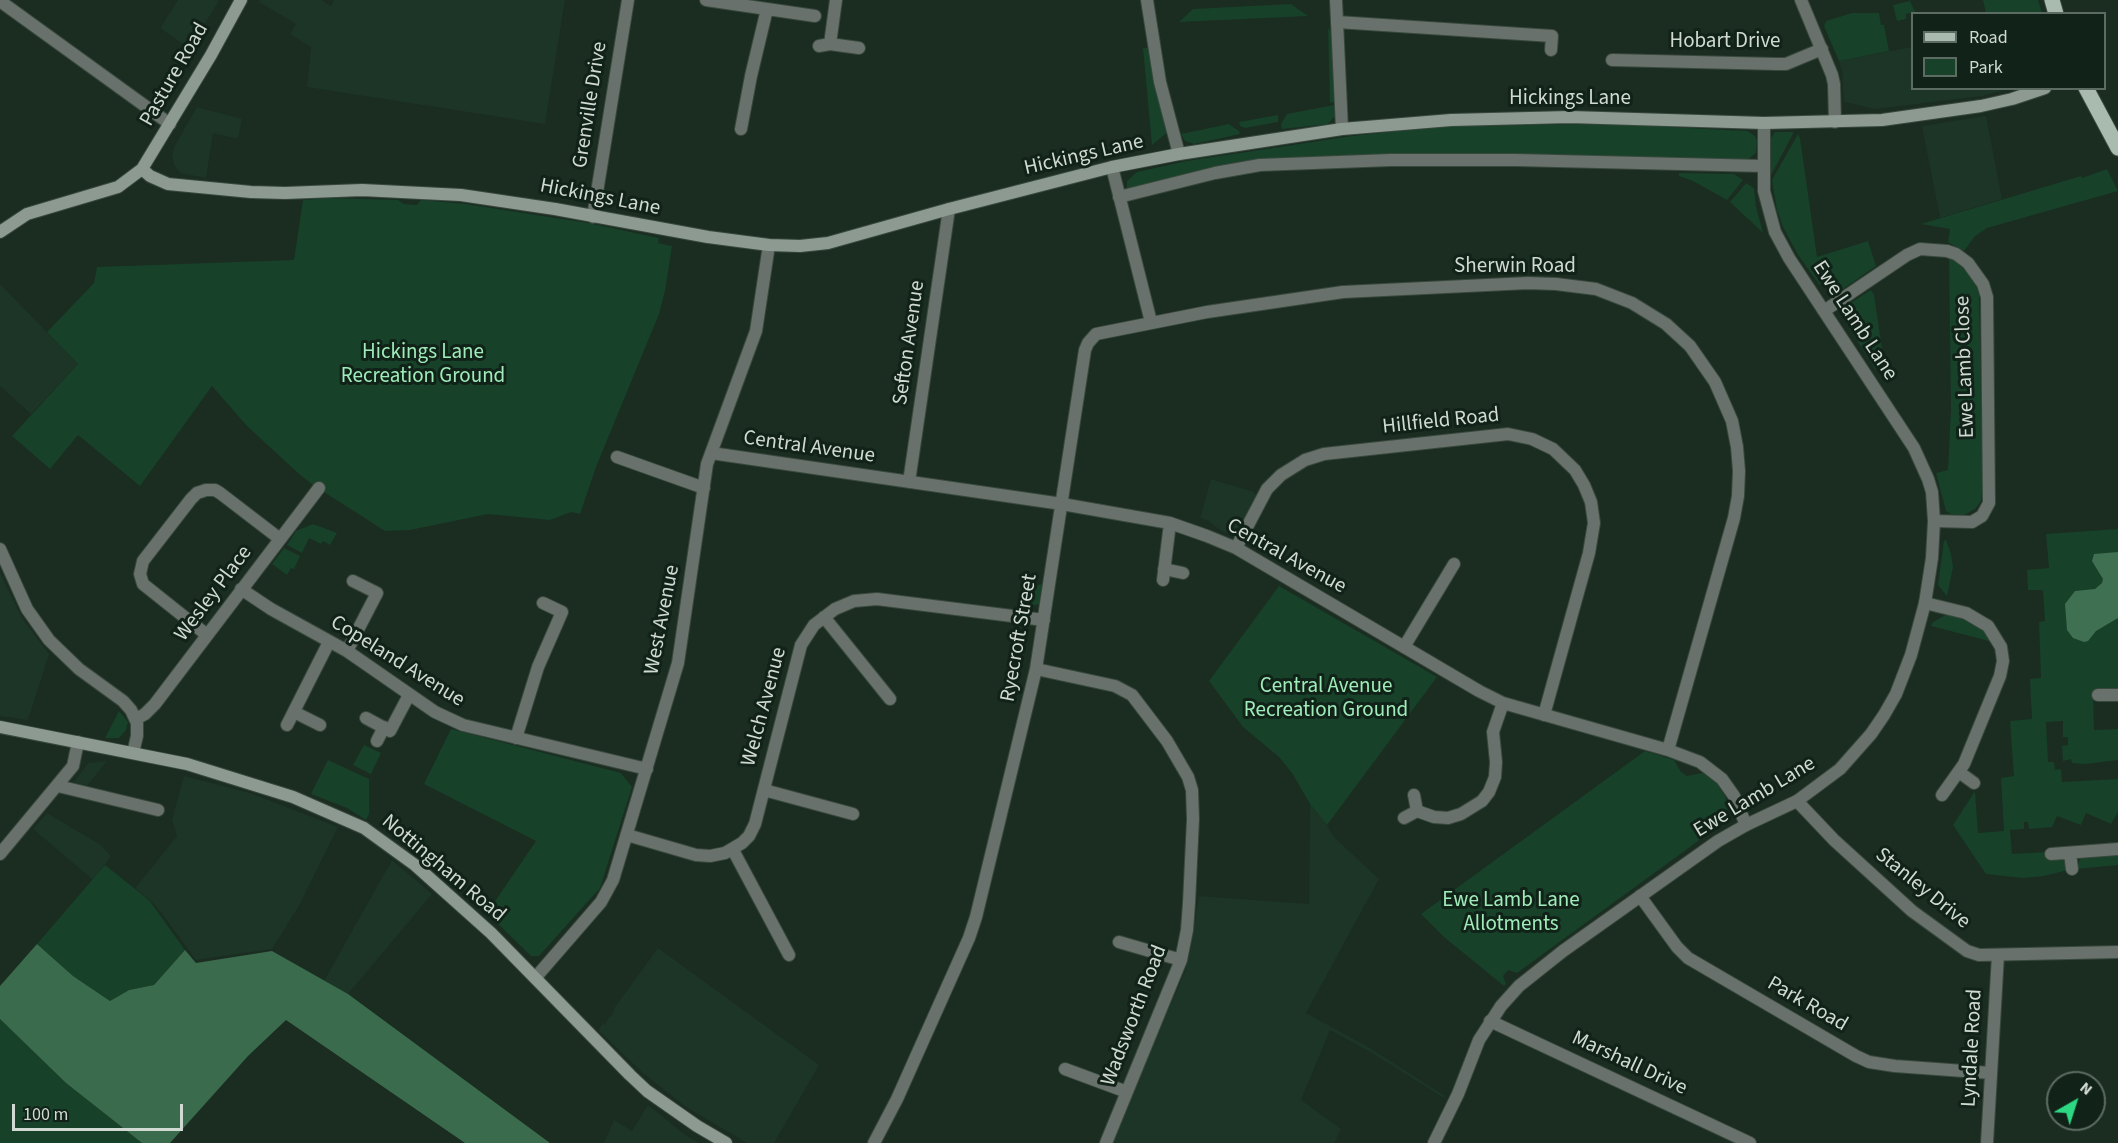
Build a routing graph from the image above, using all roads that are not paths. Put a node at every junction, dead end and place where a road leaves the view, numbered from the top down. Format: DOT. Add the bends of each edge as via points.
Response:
graph roads {
  1 [pos="241,0"];
  2 [pos="628,0"];
  3 [pos="706,0"];
  4 [pos="836,0"];
  5 [pos="1147,0"];
  6 [pos="1336,0"];
  7 [pos="1801,0"];
  8 [pos="0,1"];
  9 [pos="767,9"];
  10 [pos="815,16"];
  11 [pos="1337,22"];
  12 [pos="1627,46"];
  13 [pos="859,48"];
  14 [pos="1822,49"];
  15 [pos="1551,50"];
  16 [pos="1612,60"];
  17 [pos="1626,60"];
  18 [pos="2039,90"];
  19 [pos="2087,90"];
  20 [pos="1835,122"];
  21 [pos="1764,123"];
  22 [pos="170,124"];
  23 [pos="741,129"];
  24 [pos="1342,129"];
  25 [pos="2118,148"];
  26 [pos="1179,154"];
  27 [pos="1763,165"];
  28 [pos="1112,167"];
  29 [pos="142,169"];
  30 [pos="1119,197"];
  31 [pos="948,209"];
  32 [pos="593,217"];
  33 [pos="0,232"];
  34 [pos="769,245"];
  35 [pos="1824,311"];
  36 [pos="1151,322"];
  37 [pos="711,453"];
  38 [pos="617,457"];
  39 [pos="909,482"];
  40 [pos="319,488"];
  41 [pos="704,488"];
  42 [pos="1062,504"];
  43 [pos="1934,521"];
  44 [pos="1170,523"];
  45 [pos="280,538"];
  46 [pos="1236,548"];
  47 [pos="0,549"];
  48 [pos="1454,564"];
  49 [pos="1183,573"];
  50 [pos="353,581"];
  51 [pos="242,589"];
  52 [pos="543,603"];
  53 [pos="1924,603"];
  54 [pos="824,617"];
  55 [pos="1044,620"];
  56 [pos="207,635"];
  57 [pos="329,642"];
  58 [pos="1404,647"];
  59 [pos="347,651"];
  60 [pos="1036,669"];
  61 [pos="409,695"];
  62 [pos="2098,695"];
  63 [pos="2118,695"];
  64 [pos="890,699"];
  65 [pos="1503,703"];
  66 [pos="294,712"];
  67 [pos="1544,715"];
  68 [pos="366,718"];
  69 [pos="136,719"];
  70 [pos="287,725"];
  71 [pos="320,725"];
  72 [pos="0,727"];
  73 [pos="384,727"];
  74 [pos="516,738"];
  75 [pos="376,741"];
  76 [pos="78,742"];
  77 [pos="1668,750"];
  78 [pos="133,753"];
  79 [pos="647,769"];
  80 [pos="1959,772"];
  81 [pos="1974,783"];
  82 [pos="58,786"];
  83 [pos="764,790"];
  84 [pos="1414,795"];
  85 [pos="1942,795"];
  86 [pos="1797,801"];
  87 [pos="162,810"];
  88 [pos="1417,811"];
  89 [pos="853,814"];
  90 [pos="1404,818"];
  91 [pos="1746,825"];
  92 [pos="627,835"];
  93 [pos="2118,849"];
  94 [pos="733,850"];
  95 [pos="2070,853"];
  96 [pos="0,854"];
  97 [pos="2050,854"];
  98 [pos="2072,869"];
  99 [pos="1640,896"];
  100 [pos="1119,942"];
  101 [pos="2118,952"];
  102 [pos="789,955"];
  103 [pos="1998,955"];
  104 [pos="1181,960"];
  105 [pos="536,977"];
  106 [pos="1490,1021"];
  107 [pos="1065,1069"];
  108 [pos="1991,1073"];
  109 [pos="1127,1092"];
  110 [pos="726,1143"];
  111 [pos="874,1143"];
  112 [pos="1106,1143"];
  113 [pos="1434,1143"];
  114 [pos="1750,1143"];
  115 [pos="1987,1143"];
  1 -- 22 [label="main road, Pasture Road"];
  2 -- 32 [label="street, Grenville Drive"];
  3 -- 9 [label="street"];
  4 -- 13 [label="street" via="824,45"];
  5 -- 26 [label="street" via="1160,82"];
  6 -- 11 [label="street"];
  7 -- 14 [label="street"];
  8 -- 22 [label="street"];
  9 -- 10 [label="street"];
  9 -- 23 [label="street"];
  11 -- 15 [label="street" via="1552,36"];
  11 -- 24 [label="street"];
  12 -- 17 [label="street"];
  14 -- 17 [label="street, Hobart Drive" via="1786,64"];
  14 -- 20 [label="street" via="1834,84"];
  16 -- 17 [label="street, Hobart Drive"];
  18 -- 20 [label="main road, Hickings Lane" via="1981,106 1882,120"];
  19 -- 25 [label="main road"];
  20 -- 21 [label="main road, Hickings Lane"];
  21 -- 24 [label="main road, Hickings Lane" via="1570,117 1451,120"];
  21 -- 27 [label="street, Ewe Lamb Lane"];
  22 -- 29 [label="main road, Pasture Road"];
  24 -- 26 [label="main road, Hickings Lane"];
  26 -- 28 [label="main road, Hickings Lane"];
  27 -- 30 [label="street" via="1391,160 1272,165 1215,173"];
  27 -- 35 [label="street, Ewe Lamb Lane" via="1764,190 1775,232"];
  28 -- 30 [label="street"];
  28 -- 31 [label="main road, Hickings Lane"];
  29 -- 32 [label="main road, Hickings Lane" via="168,184 285,193 363,190 461,195"];
  29 -- 33 [label="main road" via="118,187 27,214"];
  30 -- 36 [label="street"];
  31 -- 34 [label="main road, Hickings Lane" via="828,243"];
  31 -- 39 [label="street, Sefton Avenue"];
  32 -- 34 [label="main road, Hickings Lane"];
  34 -- 37 [label="street, West Avenue" via="756,331"];
  35 -- 43 [label="street, Ewe Lamb Lane" via="1914,448 1932,492"];
  35 -- 43 [label="street, Ewe Lamb Close" via="1920,249 1956,254 1983,284 1987,297 1989,503 1982,516 1971,522"];
  36 -- 42 [label="street, Ryecroft Street" via="1096,334 1088,343"];
  36 -- 77 [label="street, Sherwin Road" via="1343,292 1528,283 1596,289 1632,303 1666,324 1690,346 1715,382 1732,421 1739,471 1734,518"];
  37 -- 39 [label="street, Central Avenue"];
  37 -- 41 [label="street, West Avenue"];
  38 -- 41 [label="street"];
  39 -- 42 [label="street, Central Avenue"];
  40 -- 45 [label="street, Wesley Place"];
  41 -- 79 [label="street, West Avenue" via="678,663"];
  42 -- 44 [label="street, Central Avenue"];
  42 -- 55 [label="street, Ryecroft Street"];
  43 -- 53 [label="street, Ewe Lamb Lane"];
  44 -- 46 [label="street, Central Avenue"];
  44 -- 49 [label="street" via="1163,574"];
  45 -- 51 [label="street, Wesley Place"];
  45 -- 56 [label="street" via="220,493 206,490 191,499 143,561 143,584"];
  46 -- 58 [label="street, Central Avenue"];
  46 -- 67 [label="street, Hillfield Road" via="1267,489 1305,460 1324,454 1508,434 1553,449 1584,485 1594,523"];
  47 -- 69 [label="street" via="27,609 49,640 79,669 123,701"];
  48 -- 58 [label="street"];
  50 -- 59 [label="street" via="376,593"];
  51 -- 56 [label="street, Wesley Place"];
  51 -- 57 [label="street, Copeland Avenue"];
  52 -- 74 [label="street" via="562,612 538,667"];
  53 -- 80 [label="street" via="1973,616 1988,626 2001,647 2000,676"];
  53 -- 86 [label="street, Ewe Lamb Lane" via="1905,672 1884,715 1840,769"];
  54 -- 55 [label="street, Welch Avenue" via="854,601 877,599"];
  54 -- 64 [label="street"];
  54 -- 83 [label="street, Welch Avenue" via="808,632 796,659"];
  55 -- 60 [label="street, Ryecroft Street"];
  56 -- 69 [label="street, Wesley Place" via="151,709"];
  57 -- 59 [label="street, Copeland Avenue"];
  57 -- 66 [label="street"];
  58 -- 65 [label="street, Central Avenue"];
  59 -- 61 [label="street, Copeland Avenue"];
  60 -- 104 [label="street, Wadsworth Road" via="1115,686 1132,695 1188,777 1193,819 1187,930"];
  60 -- 111 [label="street, Ryecroft Street" via="969,938"];
  61 -- 73 [label="street" via="390,731"];
  61 -- 74 [label="street, Copeland Avenue" via="463,725"];
  62 -- 63 [label="street"];
  65 -- 67 [label="street, Central Avenue"];
  65 -- 88 [label="street" via="1493,732 1495,777 1489,792 1474,807 1448,818"];
  66 -- 70 [label="street"];
  66 -- 71 [label="street"];
  67 -- 77 [label="street, Central Avenue"];
  68 -- 73 [label="street"];
  69 -- 78 [label="street"];
  72 -- 76 [label="main road, Nottingham Road"];
  73 -- 75 [label="street"];
  74 -- 79 [label="street, Copeland Avenue"];
  76 -- 78 [label="main road, Nottingham Road"];
  76 -- 82 [label="street" via="73,766"];
  77 -- 91 [label="street, Central Avenue" via="1700,762 1722,779"];
  78 -- 105 [label="main road, Nottingham Road" via="235,777 364,828 440,887"];
  79 -- 92 [label="street, West Avenue"];
  80 -- 81 [label="street"];
  80 -- 85 [label="street"];
  82 -- 87 [label="street"];
  82 -- 96 [label="street"];
  83 -- 89 [label="street"];
  83 -- 94 [label="street, Welch Avenue" via="753,829"];
  84 -- 88 [label="street"];
  86 -- 91 [label="street, Ewe Lamb Lane"];
  86 -- 103 [label="street, Stanley Drive" via="1912,911 1968,951"];
  88 -- 90 [label="street"];
  91 -- 99 [label="street, Ewe Lamb Lane"];
  92 -- 94 [label="street" via="696,855 719,855"];
  92 -- 105 [label="street, West Avenue" via="608,892"];
  93 -- 95 [label="street"];
  94 -- 102 [label="street"];
  95 -- 97 [label="street"];
  95 -- 98 [label="street"];
  99 -- 106 [label="street, Ewe Lamb Lane" via="1525,980"];
  99 -- 108 [label="street, Park Road" via="1688,958 1856,1056 1878,1064"];
  100 -- 104 [label="street"];
  101 -- 103 [label="street, Stanley Drive"];
  103 -- 108 [label="street, Lyndale Road"];
  104 -- 109 [label="street, Wadsworth Road"];
  105 -- 110 [label="main road, Nottingham Road" via="647,1091"];
  106 -- 113 [label="street, Ewe Lamb Lane"];
  106 -- 114 [label="street, Marshall Drive"];
  107 -- 109 [label="street"];
  108 -- 115 [label="street, Lyndale Road"];
  109 -- 112 [label="street, Wadsworth Road"];
}
